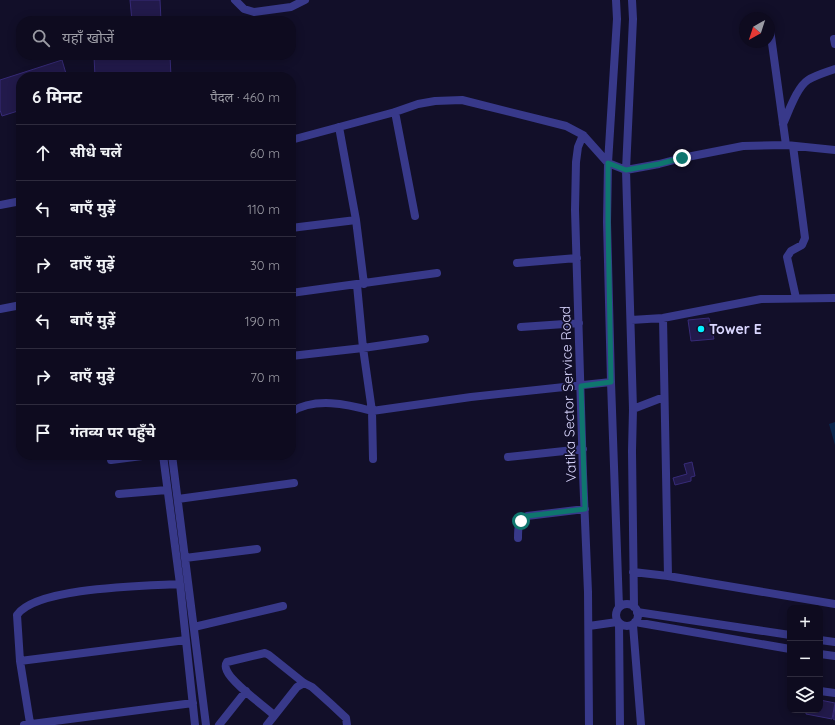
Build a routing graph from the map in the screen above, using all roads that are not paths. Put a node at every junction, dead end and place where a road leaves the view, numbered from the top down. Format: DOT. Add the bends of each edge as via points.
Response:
graph roads {
  1 [pos="235,0"];
  2 [pos="305,0"];
  3 [pos="616,0"];
  4 [pos="632,0"];
  5 [pos="773,48"];
  6 [pos="835,69"];
  7 [pos="396,112"];
  8 [pos="783,124"];
  9 [pos="339,127"];
  10 [pos="583,135"];
  11 [pos="296,139"];
  12 [pos="789,145"];
  13 [pos="835,150"];
  14 [pos="608,163"];
  15 [pos="626,170"];
  16 [pos="16,201"];
  17 [pos="0,205"];
  18 [pos="415,216"];
  19 [pos="356,220"];
  20 [pos="296,227"];
  21 [pos="577,258"];
  22 [pos="517,263"];
  23 [pos="438,273"];
  24 [pos="361,284"];
  25 [pos="296,292"];
  26 [pos="796,298"];
  27 [pos="835,298"];
  28 [pos="16,306"];
  29 [pos="0,309"];
  30 [pos="664,318"];
  31 [pos="631,320"];
  32 [pos="579,323"];
  33 [pos="522,327"];
  34 [pos="425,339"];
  35 [pos="362,348"];
  36 [pos="296,355"];
  37 [pos="611,382"];
  38 [pos="581,386"];
  39 [pos="664,397"];
  40 [pos="633,409"];
  41 [pos="296,410"];
  42 [pos="372,412"];
  43 [pos="582,449"];
  44 [pos="508,457"];
  45 [pos="374,459"];
  46 [pos="164,460"];
  47 [pos="173,460"];
  48 [pos="294,483"];
  49 [pos="167,490"];
  50 [pos="119,494"];
  51 [pos="178,498"];
  52 [pos="585,509"];
  53 [pos="518,538"];
  54 [pos="256,549"];
  55 [pos="185,558"];
  56 [pos="633,572"];
  57 [pos="668,576"];
  58 [pos="180,584"];
  59 [pos="835,604"];
  60 [pos="283,606"];
  61 [pos="619,607"];
  62 [pos="636,609"];
  63 [pos="618,623"];
  64 [pos="634,624"];
  65 [pos="589,626"];
  66 [pos="194,627"];
  67 [pos="787,634"];
  68 [pos="186,640"];
  69 [pos="823,640"];
  70 [pos="835,642"];
  71 [pos="787,649"];
  72 [pos="823,654"];
  73 [pos="835,656"];
  74 [pos="20,661"];
  75 [pos="304,683"];
  76 [pos="246,691"];
  77 [pos="823,691"];
  78 [pos="835,693"];
  79 [pos="193,703"];
  80 [pos="274,715"];
  81 [pos="27,724"];
  82 [pos="195,725"];
  83 [pos="206,725"];
  84 [pos="219,725"];
  85 [pos="267,725"];
  86 [pos="347,725"];
  87 [pos="589,725"];
  88 [pos="620,725"];
  89 [pos="641,725"];
  1 -- 2 [label="street" via="244,9 254,12 291,7"];
  3 -- 14 [label="street"];
  4 -- 15 [label="street"];
  5 -- 8 [label="street"];
  6 -- 8 [label="street" via="804,84"];
  7 -- 9 [label="street"];
  7 -- 10 [label="street" via="418,104 462,100 566,126"];
  7 -- 18 [label="street"];
  8 -- 12 [label="street"];
  9 -- 11 [label="street"];
  9 -- 19 [label="street"];
  10 -- 14 [label="street"];
  10 -- 21 [label="street, Vatika Sector Service Road" via="576,162"];
  12 -- 13 [label="street"];
  12 -- 15 [label="street" via="743,146"];
  12 -- 26 [label="street" via="805,238 802,245 790,251 787,257"];
  14 -- 15 [label="street"];
  14 -- 37 [label="street"];
  15 -- 31 [label="street"];
  16 -- 17 [label="street"];
  19 -- 20 [label="street"];
  19 -- 24 [label="street"];
  21 -- 22 [label="street"];
  21 -- 32 [label="street, Vatika Sector Service Road"];
  23 -- 24 [label="street"];
  24 -- 25 [label="street"];
  24 -- 35 [label="street"];
  26 -- 27 [label="street"];
  26 -- 30 [label="street" via="761,299"];
  28 -- 29 [label="street"];
  30 -- 31 [label="street"];
  30 -- 39 [label="street"];
  31 -- 40 [label="street"];
  32 -- 33 [label="street"];
  32 -- 38 [label="street, Vatika Sector Service Road"];
  34 -- 35 [label="street"];
  35 -- 36 [label="street"];
  35 -- 42 [label="street"];
  37 -- 38 [label="street"];
  37 -- 61 [label="street"];
  38 -- 42 [label="street" via="471,397"];
  38 -- 43 [label="street, Vatika Sector Service Road"];
  39 -- 40 [label="street"];
  39 -- 57 [label="street"];
  40 -- 56 [label="street"];
  41 -- 42 [label="street" via="328,403 348,405"];
  42 -- 45 [label="street"];
  43 -- 44 [label="street"];
  43 -- 52 [label="street, Vatika Sector Service Road"];
  46 -- 49 [label="street"];
  47 -- 51 [label="street"];
  48 -- 51 [label="street"];
  49 -- 50 [label="street"];
  49 -- 58 [label="street"];
  51 -- 55 [label="street"];
  52 -- 53 [label="street" via="527,516 519,525"];
  52 -- 65 [label="street, Vatika Sector Service Road"];
  54 -- 55 [label="street"];
  55 -- 66 [label="street"];
  56 -- 57 [label="street"];
  56 -- 62 [label="street"];
  57 -- 59 [label="street"];
  58 -- 68 [label="street"];
  58 -- 74 [label="street" via="72,593 39,601 17,615"];
  60 -- 66 [label="street"];
  61 -- 62 [label="street" via="626,604"];
  61 -- 63 [label="street" via="616,612"];
  62 -- 64 [label="street" via="637,619"];
  62 -- 67 [label="street"];
  63 -- 64 [label="street" via="626,627"];
  63 -- 65 [label="street"];
  63 -- 88 [label="street"];
  64 -- 71 [label="street"];
  64 -- 89 [label="street"];
  65 -- 87 [label="street, Vatika Sector Service Road"];
  66 -- 83 [label="street"];
  68 -- 74 [label="street"];
  68 -- 79 [label="street"];
  69 -- 70 [label="street"];
  72 -- 73 [label="street"];
  74 -- 81 [label="street"];
  75 -- 76 [label="street" via="264,653 229,660 226,664 227,670"];
  75 -- 80 [label="street" via="297,687"];
  75 -- 86 [label="street" via="312,687 346,718"];
  76 -- 80 [label="street"];
  76 -- 84 [label="street"];
  77 -- 78 [label="street"];
  79 -- 81 [label="street"];
  79 -- 82 [label="street"];
  80 -- 85 [label="street"];
}
